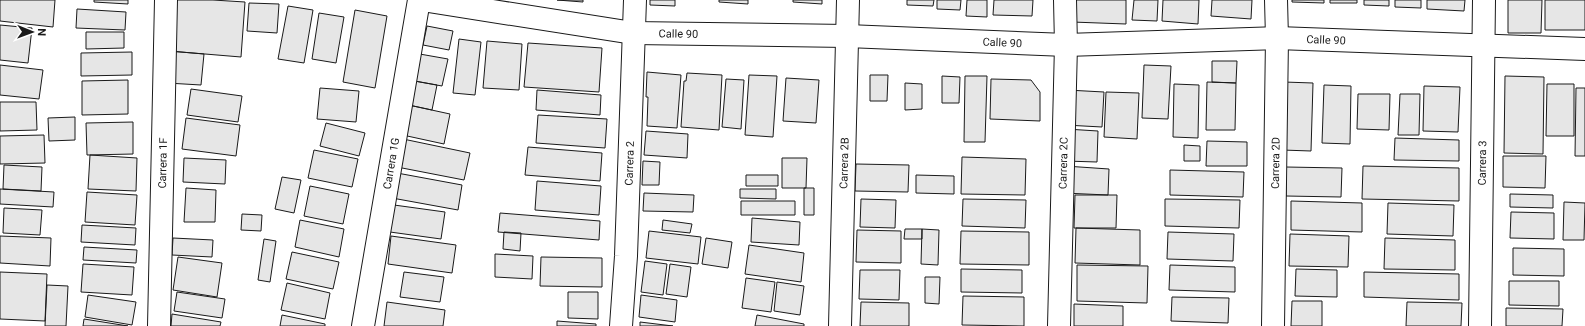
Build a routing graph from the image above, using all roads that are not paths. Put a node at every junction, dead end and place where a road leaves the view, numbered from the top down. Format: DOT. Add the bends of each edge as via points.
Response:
graph roads {
  1 [pos="166,0"];
  2 [pos="419,0"];
  3 [pos="422,0"];
  4 [pos="635,0"];
  5 [pos="848,0"];
  6 [pos="1065,0"];
  7 [pos="1276,0"];
  8 [pos="1484,0"];
  9 [pos="633,33"];
  10 [pos="847,36"];
  11 [pos="1277,38"];
  12 [pos="1066,45"];
  13 [pos="1482,46"];
  14 [pos="1585,49"];
  15 [pos="159,326"];
  16 [pos="363,326"];
  17 [pos="621,326"];
  18 [pos="840,326"];
  19 [pos="1059,326"];
  20 [pos="1273,326"];
  21 [pos="1480,326"];
  1 -- 15 [label="street, Carrera 1F"];
  2 -- 16 [label="street, Carrera 1G"];
  3 -- 9 [label="street, Calle 90"];
  4 -- 9 [label="street, Carrera 2"];
  5 -- 10 [label="street, Carrera 2B"];
  6 -- 12 [label="street, Carrera 2C"];
  7 -- 11 [label="street, Carrera 2D"];
  8 -- 13 [label="street, Carrera 3"];
  9 -- 10 [label="street, Calle 90"];
  9 -- 17 [label="street, Carrera 2" via="626,256"];
  10 -- 12 [label="street, Calle 90"];
  10 -- 18 [label="street, Carrera 2B"];
  11 -- 12 [label="street, Calle 90"];
  11 -- 13 [label="street, Calle 90"];
  11 -- 20 [label="street, Carrera 2D"];
  12 -- 19 [label="street, Carrera 2C"];
  13 -- 14 [label="street, Calle 90"];
  13 -- 21 [label="street, Carrera 3"];
}
